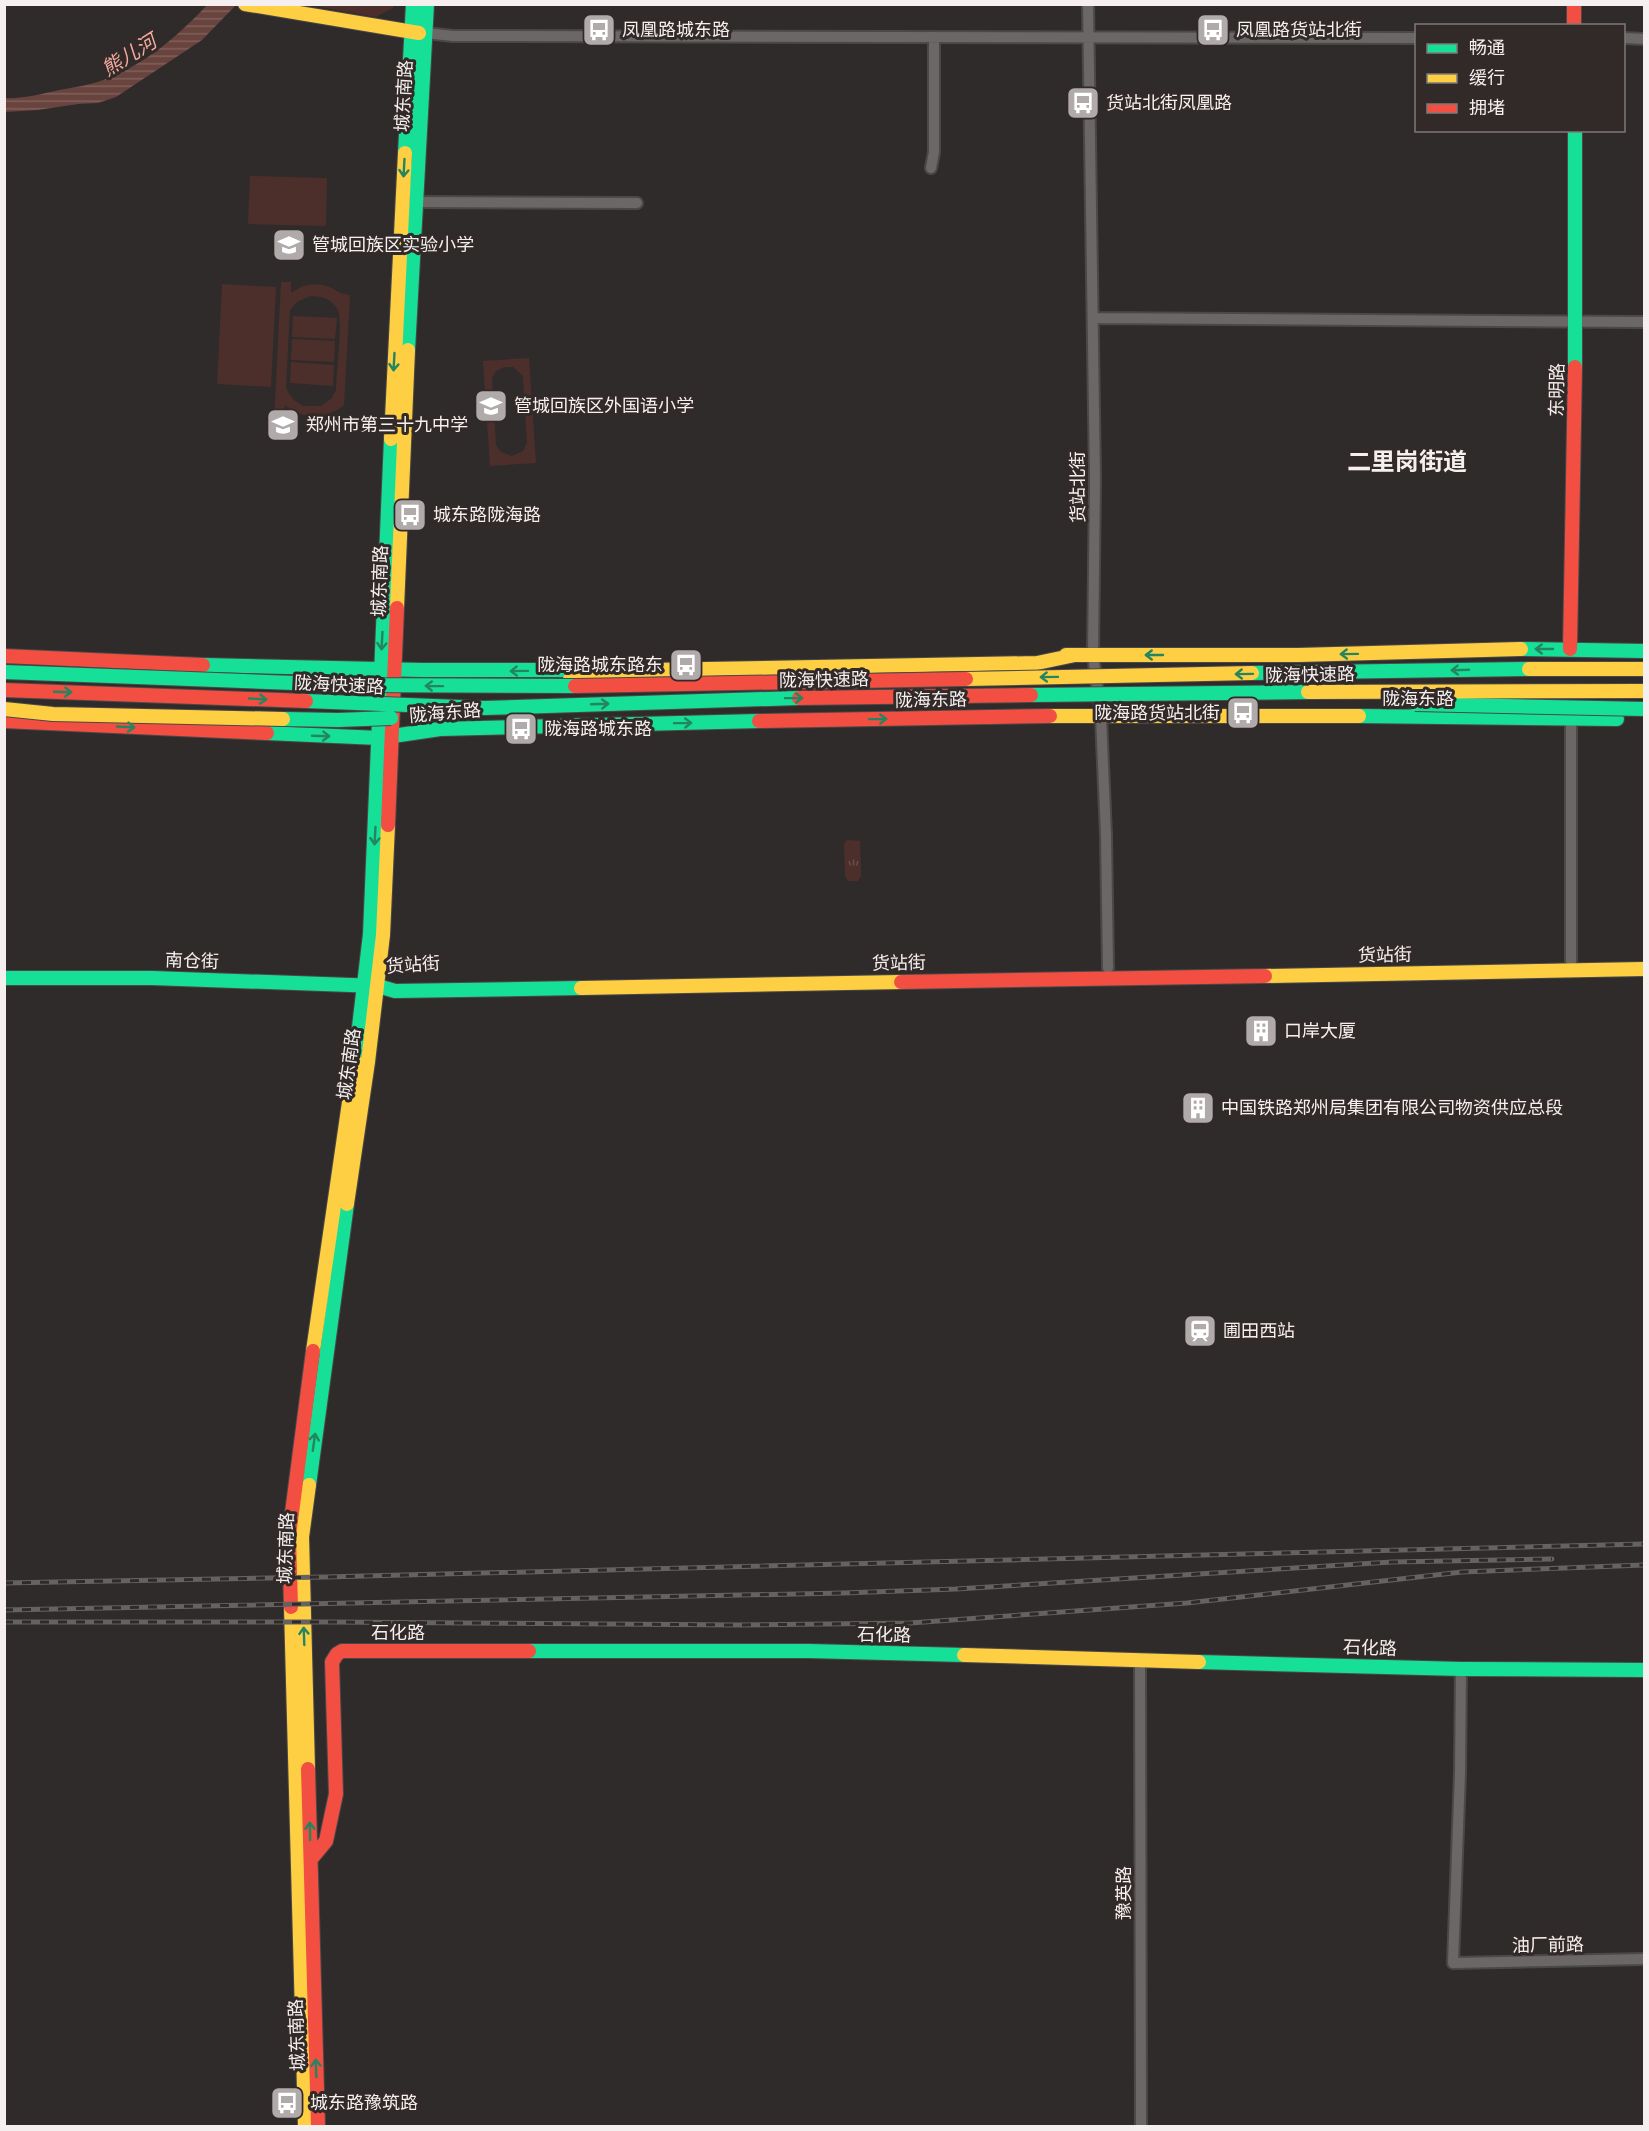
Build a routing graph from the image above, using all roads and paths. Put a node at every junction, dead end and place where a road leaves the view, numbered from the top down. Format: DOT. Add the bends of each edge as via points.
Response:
graph roads {
  1 [pos="245,4"];
  2 [pos="413,4"];
  3 [pos="427,4"];
  4 [pos="1088,4"];
  5 [pos="1574,4"];
  6 [pos="1575,24"];
  7 [pos="418,32"];
  8 [pos="934,37"];
  9 [pos="1089,37"];
  10 [pos="1415,38"];
  11 [pos="1625,38"];
  12 [pos="1644,39"];
  13 [pos="1575,132"];
  14 [pos="931,168"];
  15 [pos="416,202"];
  16 [pos="637,203"];
  17 [pos="1093,318"];
  18 [pos="1576,322"];
  19 [pos="1644,322"];
  20 [pos="1570,649"];
  21 [pos="1644,651"];
  22 [pos="1075,655"];
  23 [pos="1093,655"];
  24 [pos="4,656"];
  25 [pos="1644,669"];
  26 [pos="380,671"];
  27 [pos="4,672"];
  28 [pos="395,672"];
  29 [pos="545,686"];
  30 [pos="4,690"];
  31 [pos="1644,691"];
  32 [pos="1313,693"];
  33 [pos="559,705"];
  34 [pos="1644,709"];
  35 [pos="4,710"];
  36 [pos="1101,717"];
  37 [pos="1571,719"];
  38 [pos="1644,719"];
  39 [pos="4,720"];
  40 [pos="386,737"];
  41 [pos="1644,960"];
  42 [pos="1571,961"];
  43 [pos="1108,968"];
  44 [pos="1644,969"];
  45 [pos="4,978"];
  46 [pos="372,986"];
  47 [pos="1140,1660"];
  48 [pos="1461,1669"];
  49 [pos="1644,1670"];
  50 [pos="310,1859"];
  51 [pos="1644,1959"];
  52 [pos="305,2127"];
  53 [pos="318,2127"];
  54 [pos="1141,2127"];
  1 -- 7 [label="main road"];
  2 -- 7 [label="main road, 城东南路"];
  3 -- 7 [label="main road, 城东南路"];
  4 -- 9 [label="street, 货站北街"];
  5 -- 6 [label="main road"];
  7 -- 8 [label="street" via="453,36"];
  7 -- 15 [label="main road, 城东南路"];
  7 -- 26 [label="main road, 城东南路, one-way" via="397,301"];
  8 -- 9 [label="street"];
  8 -- 14 [label="street"];
  9 -- 10 [label="street"];
  9 -- 17 [label="street, 货站北街"];
  11 -- 12 [label="street"];
  13 -- 18 [label="main road, 东明路"];
  15 -- 16 [label="street"];
  15 -- 28 [label="main road, 城东南路"];
  17 -- 18 [label="street"];
  17 -- 23 [label="street, 货站北街"];
  18 -- 19 [label="street"];
  18 -- 20 [label="main road, 东明路"];
  20 -- 21 [label="main road"];
  20 -- 23 [label="main road, one-way"];
  20 -- 37 [label="street"];
  22 -- 23 [label="main road"];
  22 -- 28 [label="main road, one-way" via="655,660 561,670"];
  22 -- 29 [label="main road" via="1037,663 649,670 576,676"];
  23 -- 36 [label="street, 货站北街"];
  24 -- 26 [label="main road"];
  25 -- 29 [label="main road, 陇海快速路, one-way, bridge"];
  26 -- 28 [label="main road"];
  26 -- 40 [label="main road, 城东南路"];
  29 -- 27 [label="main road, 陇海快速路, one-way, bridge" via="347,685"];
  28 -- 40 [label="main road, 城东南路"];
  30 -- 33 [label="main road, 陇海快速路, one-way, bridge" via="407,706"];
  31 -- 32 [label="main road, 陇海快速路, bridge"];
  33 -- 32 [label="main road, 陇海快速路, one-way, bridge"];
  32 -- 34 [label="main road, bridge" via="1442,705"];
  33 -- 35 [label="main road, bridge" via="484,715 339,720"];
  36 -- 37 [label="main road, 陇海东路"];
  40 -- 36 [label="main road, 陇海东路, one-way" via="440,729 513,726"];
  36 -- 43 [label="street, 货站北街"];
  37 -- 38 [label="main road, 陇海东路"];
  37 -- 42 [label="street"];
  39 -- 40 [label="main road, 陇海东路, one-way"];
  40 -- 46 [label="main road, 城东南路" via="386,895"];
  41 -- 42 [label="main road, 货站街"];
  42 -- 43 [label="main road, 货站街"];
  43 -- 46 [label="main road, 货站街" via="406,982"];
  44 -- 46 [label="main road, 货站街" via="407,991"];
  45 -- 46 [label="main road, 南仓街" via="152,978"];
  50 -- 46 [label="main road, 城东南路, one-way" via="302,1537"];
  46 -- 52 [label="main road, 城东南路" via="322,1282 289,1536"];
  47 -- 48 [label="main road, 石化路"];
  47 -- 50 [label="main road, 石化路" via="797,1651 342,1651 332,1662 336,1794 326,1841"];
  47 -- 54 [label="street, 豫英路"];
  48 -- 49 [label="main road, 石化路"];
  48 -- 51 [label="street, 油厂前路" via="1453,1964"];
  53 -- 50 [label="main road, 城东南路, one-way"];
}
